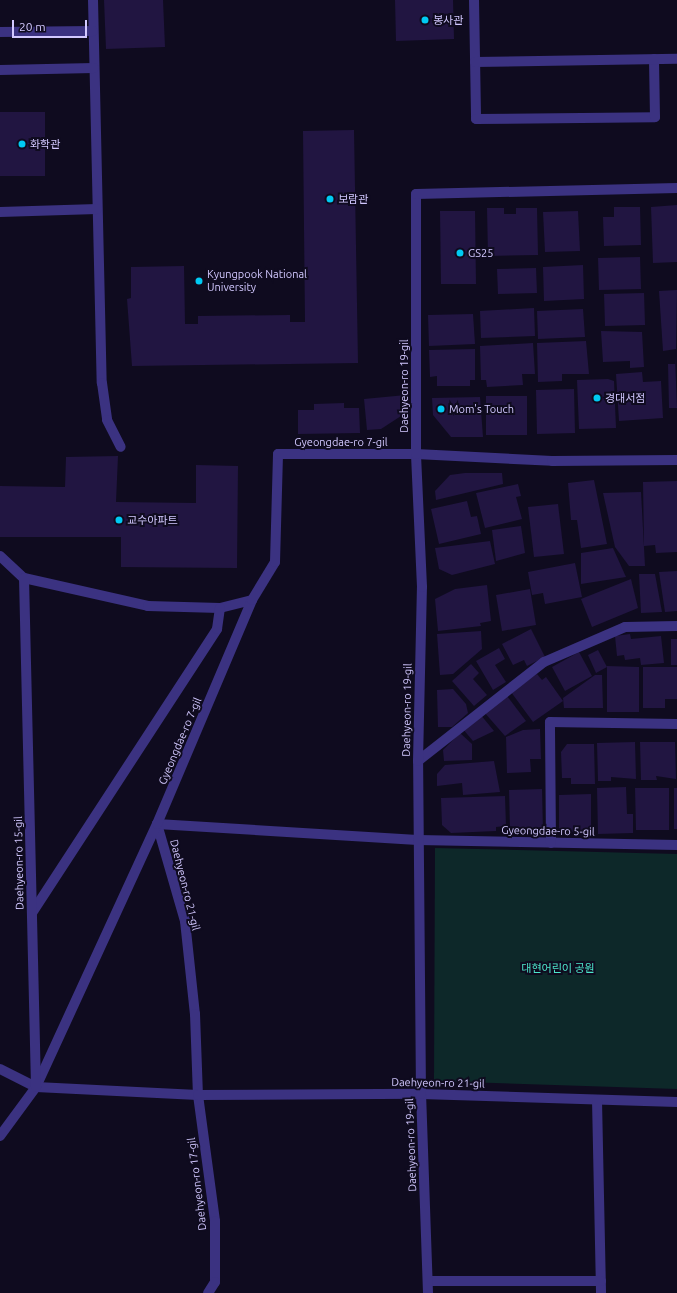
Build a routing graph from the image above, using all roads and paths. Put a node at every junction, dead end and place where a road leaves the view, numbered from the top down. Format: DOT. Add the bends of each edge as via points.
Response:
graph roads {
  1 [pos="93,0"];
  2 [pos="474,0"];
  3 [pos="93,31"];
  4 [pos="0,32"];
  5 [pos="654,59"];
  6 [pos="677,59"];
  7 [pos="475,62"];
  8 [pos="94,68"];
  9 [pos="0,70"];
  10 [pos="677,188"];
  11 [pos="97,210"];
  12 [pos="0,212"];
  13 [pos="121,447"];
  14 [pos="416,454"];
  15 [pos="677,460"];
  16 [pos="0,556"];
  17 [pos="24,578"];
  18 [pos="252,600"];
  19 [pos="220,608"];
  20 [pos="677,626"];
  21 [pos="677,724"];
  22 [pos="418,761"];
  23 [pos="157,824"];
  24 [pos="418,840"];
  25 [pos="551,843"];
  26 [pos="677,845"];
  27 [pos="32,913"];
  28 [pos="0,1069"];
  29 [pos="36,1087"];
  30 [pos="421,1094"];
  31 [pos="198,1095"];
  32 [pos="597,1100"];
  33 [pos="677,1102"];
  34 [pos="0,1136"];
  35 [pos="429,1281"];
  36 [pos="601,1281"];
  37 [pos="208,1293"];
  38 [pos="428,1293"];
  39 [pos="601,1293"];
  1 -- 3 [label="street"];
  2 -- 7 [label="street"];
  3 -- 4 [label="street"];
  3 -- 8 [label="street"];
  5 -- 6 [label="street"];
  5 -- 7 [label="street"];
  5 -- 7 [label="street" via="655,117 476,119"];
  8 -- 9 [label="street"];
  8 -- 11 [label="street"];
  10 -- 14 [label="street, Daehyeon-ro 19-gil" via="416,194"];
  11 -- 12 [label="street"];
  11 -- 13 [label="street" via="102,383 107,420"];
  14 -- 15 [label="street, Gyeongdae-ro 7-gil" via="552,461"];
  14 -- 18 [label="street, Gyeongdae-ro 7-gil" via="278,454 275,562"];
  14 -- 22 [label="street, Daehyeon-ro 19-gil" via="422,587"];
  16 -- 17 [label="street"];
  17 -- 19 [label="street" via="148,606"];
  17 -- 27 [label="street, Daehyeon-ro 15-gil"];
  18 -- 19 [label="street"];
  18 -- 23 [label="street, Gyeongdae-ro 7-gil"];
  19 -- 27 [label="street" via="217,629"];
  20 -- 22 [label="street" via="625,627 544,662"];
  21 -- 25 [label="street" via="550,722"];
  22 -- 24 [label="street, Daehyeon-ro 19-gil"];
  23 -- 24 [label="street"];
  23 -- 29 [label="street, Gyeongdae-ro 7-gil"];
  23 -- 31 [label="street, Daehyeon-ro 21-gil" via="185,921 195,1014"];
  24 -- 25 [label="street, Gyeongdae-ro 5-gil"];
  24 -- 30 [label="street, Daehyeon-ro 19-gil"];
  25 -- 26 [label="street, Gyeongdae-ro 5-gil"];
  27 -- 29 [label="street, Daehyeon-ro 15-gil"];
  28 -- 29 [label="street, Daehyeon-ro 21-gil"];
  29 -- 31 [label="street, Daehyeon-ro 21-gil"];
  29 -- 34 [label="street"];
  30 -- 31 [label="street, Daehyeon-ro 21-gil"];
  30 -- 32 [label="street, Daehyeon-ro 21-gil"];
  30 -- 35 [label="street, Daehyeon-ro 19-gil"];
  31 -- 37 [label="street, Daehyeon-ro 17-gil" via="215,1221 215,1282"];
  32 -- 33 [label="street, Daehyeon-ro 21-gil"];
  32 -- 36 [label="street"];
  35 -- 36 [label="street"];
  35 -- 38 [label="street, Daehyeon-ro 19-gil"];
  36 -- 39 [label="street"];
}
